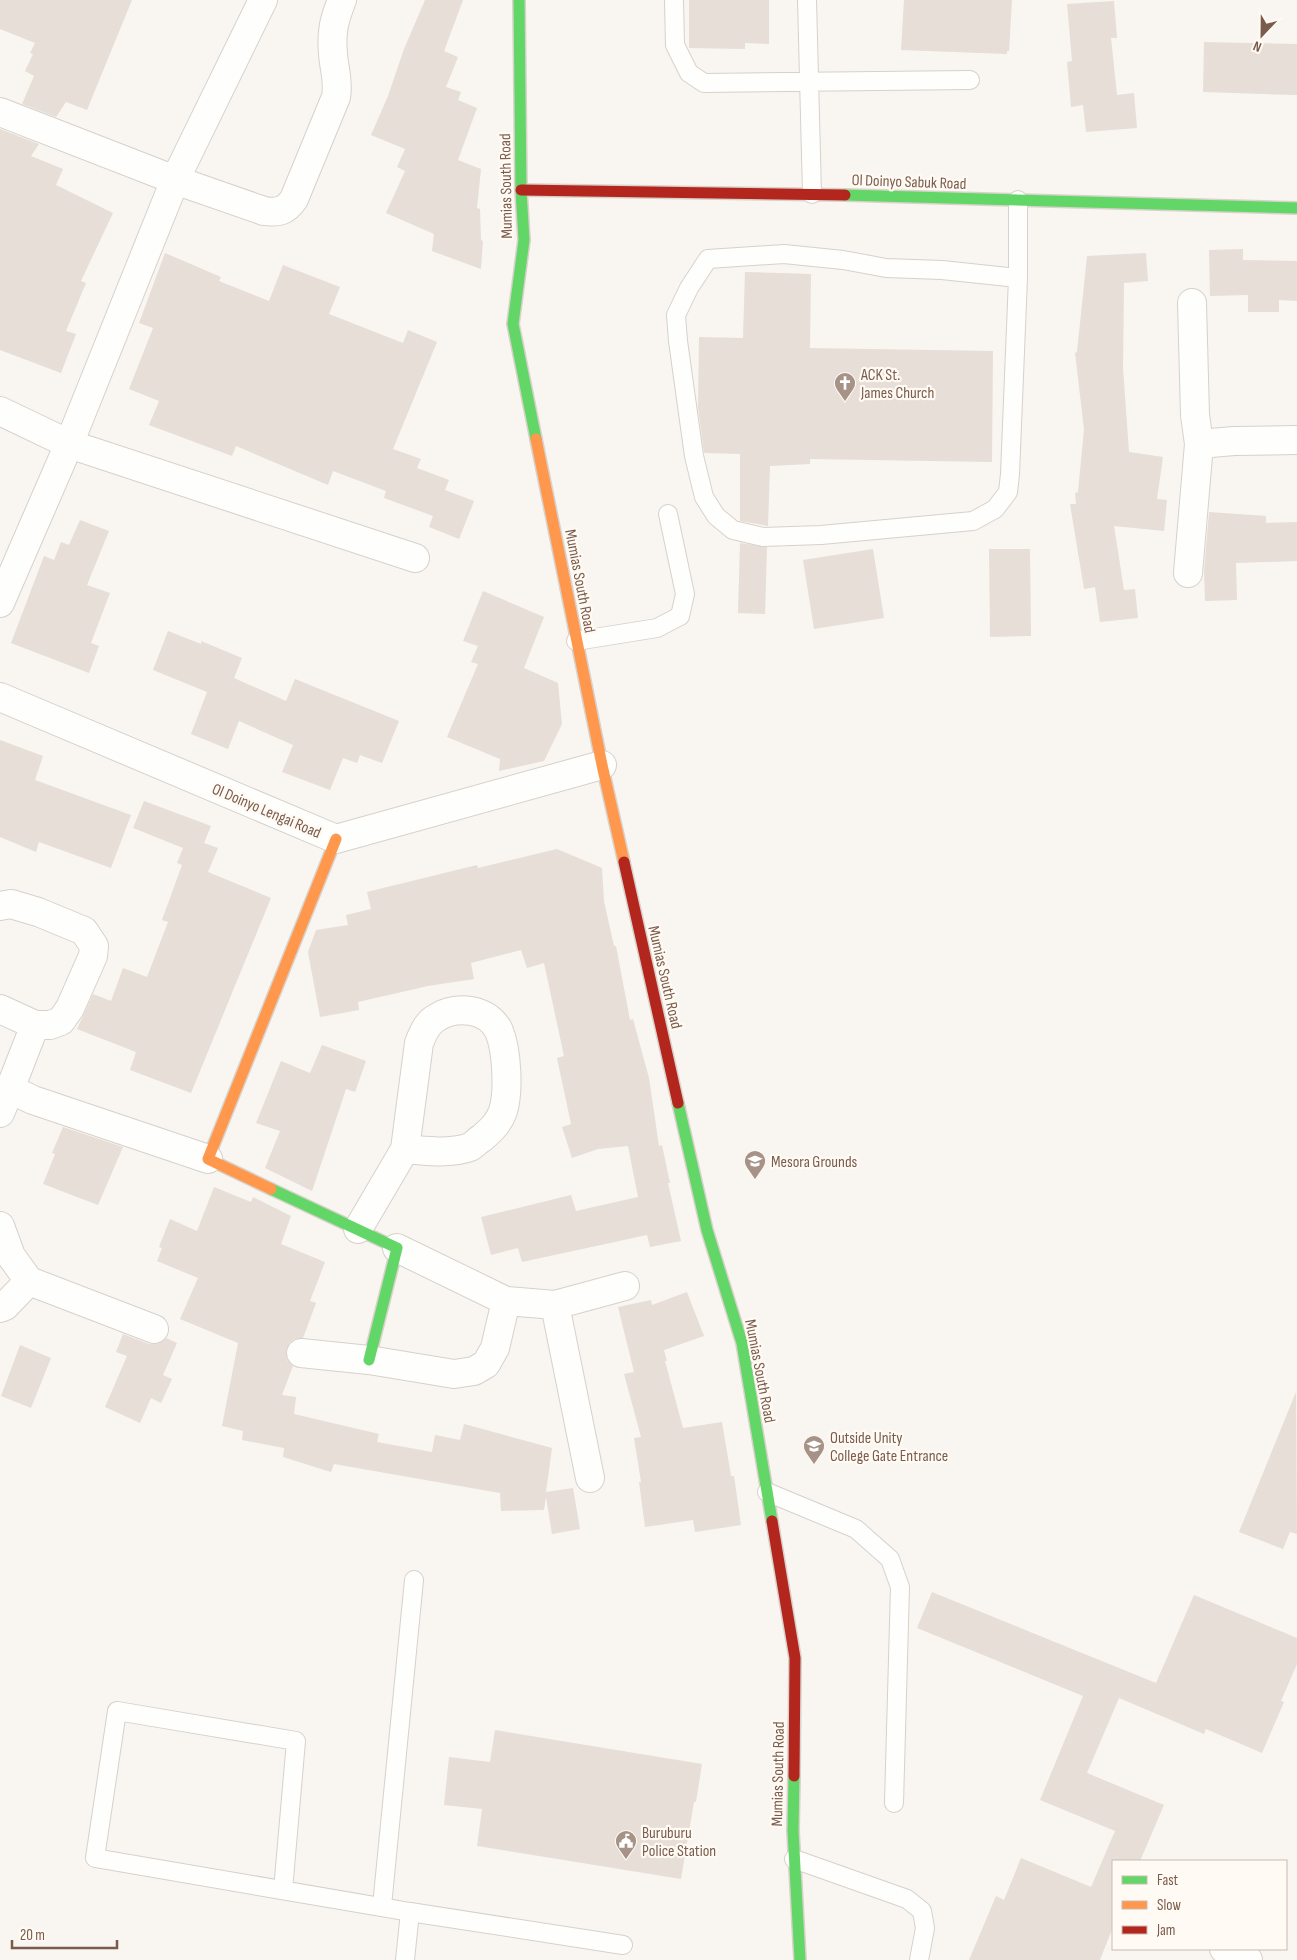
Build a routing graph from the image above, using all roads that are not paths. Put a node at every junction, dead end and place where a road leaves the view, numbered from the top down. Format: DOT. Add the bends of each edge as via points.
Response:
graph roads {
  1 [pos="262,0"];
  2 [pos="342,0"];
  3 [pos="519,0"];
  4 [pos="674,0"];
  5 [pos="807,0"];
  6 [pos="970,80"];
  7 [pos="810,81"];
  8 [pos="0,112"];
  9 [pos="175,180"];
  10 [pos="521,190"];
  11 [pos="812,194"];
  12 [pos="1018,200"];
  13 [pos="1297,208"];
  14 [pos="1018,278"];
  15 [pos="1192,303"];
  16 [pos="0,411"];
  17 [pos="1297,440"];
  18 [pos="69,444"];
  19 [pos="1199,444"];
  20 [pos="668,514"];
  21 [pos="416,558"];
  22 [pos="1188,573"];
  23 [pos="0,603"];
  24 [pos="576,641"];
  25 [pos="0,697"];
  26 [pos="602,765"];
  27 [pos="336,839"];
  28 [pos="0,906"];
  29 [pos="0,1009"];
  30 [pos="35,1025"];
  31 [pos="5,1101"];
  32 [pos="405,1149"];
  33 [pos="208,1159"];
  34 [pos="0,1226"];
  35 [pos="358,1229"];
  36 [pos="397,1248"];
  37 [pos="29,1280"];
  38 [pos="625,1286"];
  39 [pos="506,1301"];
  40 [pos="555,1305"];
  41 [pos="0,1308"];
  42 [pos="154,1329"];
  43 [pos="301,1354"];
  44 [pos="369,1360"];
  45 [pos="590,1478"];
  46 [pos="767,1492"];
  47 [pos="414,1580"];
  48 [pos="894,1804"];
  49 [pos="794,1859"];
  50 [pos="283,1890"];
  51 [pos="382,1906"];
  52 [pos="410,1912"];
  53 [pos="623,1945"];
  54 [pos="1226,1950"];
  55 [pos="405,1960"];
  56 [pos="800,1960"];
  57 [pos="920,1960"];
  58 [pos="1248,1960"];
  1 -- 9 [label="street"];
  2 -- 9 [label="street" via="333,22 332,38 338,83 336,97 288,208 264,211"];
  3 -- 10 [label="main road, Mumias South Road"];
  4 -- 7 [label="lane" via="675,45 689,72 704,83"];
  5 -- 7 [label="lane"];
  6 -- 7 [label="lane"];
  7 -- 11 [label="lane"];
  8 -- 9 [label="street"];
  9 -- 18 [label="street"];
  10 -- 11 [label="main road, Ol Doinyo Sabuk Road"];
  10 -- 24 [label="main road, Mumias South Road" via="524,240 513,324"];
  11 -- 12 [label="main road, Ol Doinyo Sabuk Road"];
  12 -- 13 [label="main road, Ol Doinyo Sabuk Road"];
  12 -- 14 [label="lane"];
  14 -- 14 [label="lane" via="886,268 784,254 708,260 676,315 694,456 704,497 716,516 733,530 762,537 973,521 995,509 1008,492 1010,474"];
  15 -- 19 [label="street" via="1195,415"];
  16 -- 18 [label="street"];
  17 -- 19 [label="street"];
  18 -- 21 [label="street"];
  18 -- 23 [label="street"];
  19 -- 22 [label="street"];
  20 -- 24 [label="lane" via="685,594 680,616 657,628"];
  24 -- 26 [label="main road, Mumias South Road"];
  25 -- 27 [label="street, Ol Doinyo Lengai Road"];
  26 -- 27 [label="street, Ol Doinyo Lengai Road"];
  26 -- 46 [label="main road, Mumias South Road" via="707,1230 742,1343"];
  27 -- 33 [label="main road"];
  28 -- 30 [label="street" via="11,904 84,930 94,946 93,956 61,1021"];
  29 -- 30 [label="street"];
  30 -- 31 [label="street"];
  31 -- 33 [label="street" via="33,1100"];
  32 -- 32 [label="street" via="419,1043 426,1027 435,1018 454,1010 471,1010 486,1017 499,1031 507,1085 503,1112 494,1128 470,1147 434,1152"];
  32 -- 35 [label="street"];
  33 -- 35 [label="main road"];
  34 -- 37 [label="street" via="11,1256"];
  35 -- 36 [label="main road"];
  36 -- 39 [label="street"];
  36 -- 44 [label="main road"];
  37 -- 41 [label="street"];
  37 -- 42 [label="street"];
  38 -- 40 [label="street"];
  39 -- 40 [label="street"];
  39 -- 44 [label="street" via="495,1348 486,1364 474,1371 454,1374"];
  40 -- 45 [label="street"];
  43 -- 44 [label="street"];
  46 -- 48 [label="lane" via="856,1529 890,1559 900,1587"];
  46 -- 49 [label="main road, Mumias South Road" via="795,1658"];
  47 -- 51 [label="lane"];
  49 -- 56 [label="main road, Mumias South Road"];
  49 -- 57 [label="lane" via="907,1899 922,1911 925,1928"];
  50 -- 50 [label="lane" via="95,1858 117,1711 296,1741"];
  50 -- 51 [label="lane"];
  51 -- 52 [label="lane"];
  52 -- 53 [label="lane"];
  52 -- 55 [label="lane"];
  54 -- 58 [label="street"];
}
